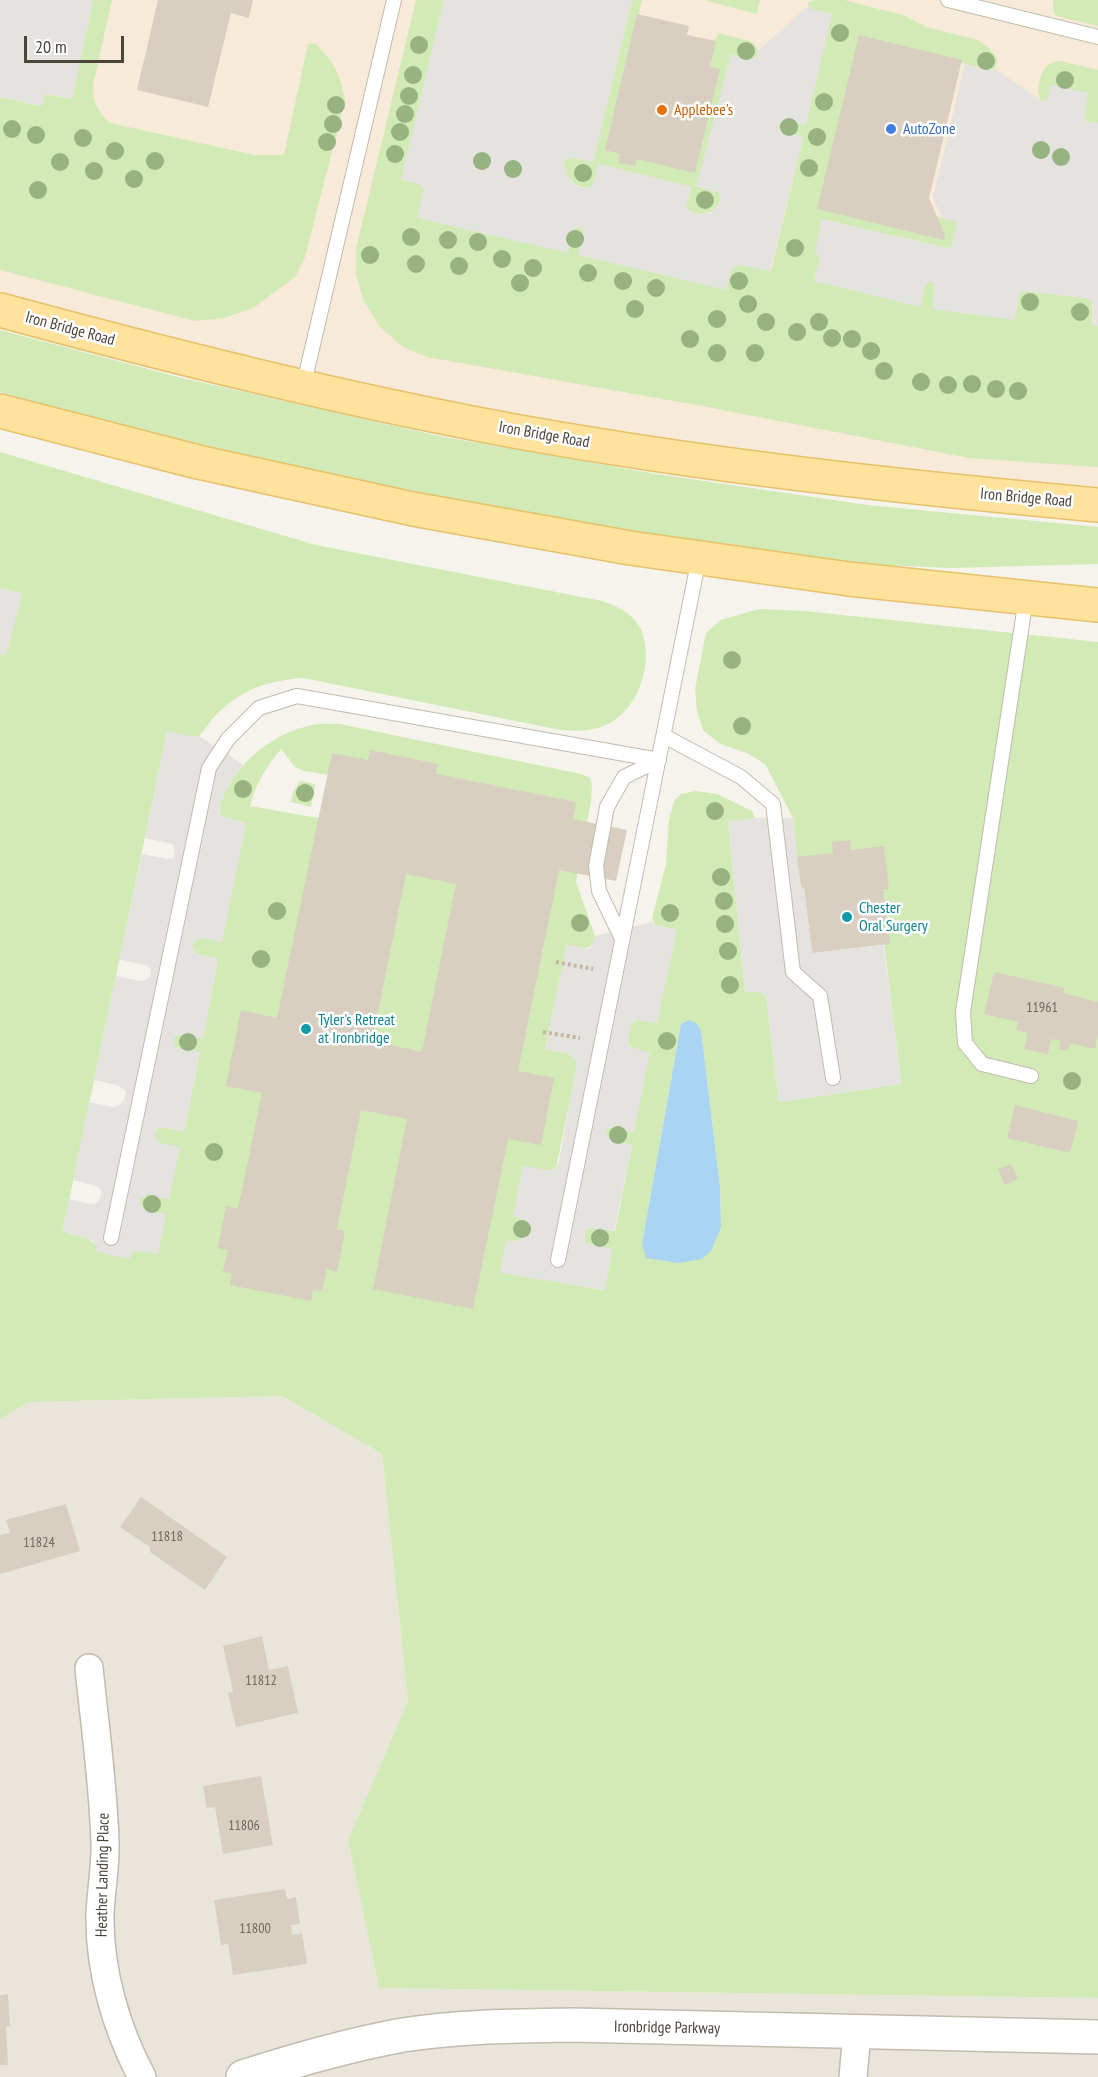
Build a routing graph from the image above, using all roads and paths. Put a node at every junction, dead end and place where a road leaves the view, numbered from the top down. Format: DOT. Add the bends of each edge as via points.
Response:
graph roads {
  1 [pos="394,0"];
  2 [pos="948,0"];
  3 [pos="1098,37"];
  4 [pos="0,310"];
  5 [pos="303,387"];
  6 [pos="0,411"];
  7 [pos="1098,504"];
  8 [pos="699,558"];
  9 [pos="1026,598"];
  10 [pos="1098,604"];
  11 [pos="664,736"];
  12 [pos="659,760"];
  13 [pos="622,939"];
  14 [pos="556,962"];
  15 [pos="615,973"];
  16 [pos="543,1032"];
  17 [pos="602,1041"];
  18 [pos="1031,1076"];
  19 [pos="833,1078"];
  20 [pos="111,1238"];
  21 [pos="558,1260"];
  22 [pos="89,1668"];
  23 [pos="857,2032"];
  24 [pos="1098,2037"];
  25 [pos="142,2077"];
  26 [pos="243,2077"];
  27 [pos="853,2077"];
  1 -- 5 [label="lane"];
  2 -- 3 [label="lane"];
  4 -- 5 [label="main road, Iron Bridge Road"];
  5 -- 7 [label="main road, Iron Bridge Road" via="513,431 696,461 924,489"];
  6 -- 8 [label="main road" via="198,462 413,509"];
  8 -- 9 [label="main road"];
  8 -- 11 [label="lane"];
  9 -- 10 [label="main road"];
  9 -- 18 [label="lane" via="963,1012 965,1043 982,1064"];
  11 -- 12 [label="lane"];
  11 -- 19 [label="lane" via="741,777 773,804 794,972 820,996"];
  12 -- 13 [label="lane"];
  12 -- 13 [label="lane" via="624,777 607,807 597,875 599,891"];
  12 -- 20 [label="lane" via="297,696 259,708 228,739 210,768"];
  13 -- 15 [label="lane"];
  14 -- 15 [label="path"];
  15 -- 17 [label="lane"];
  16 -- 17 [label="path"];
  17 -- 21 [label="lane"];
  22 -- 25 [label="street, Heather Landing Place" via="102,1775 102,1948 112,2004"];
  23 -- 24 [label="street, Ironbridge Parkway"];
  23 -- 26 [label="street, Ironbridge Parkway" via="489,2026 404,2035 321,2052"];
  23 -- 27 [label="street"];
}
